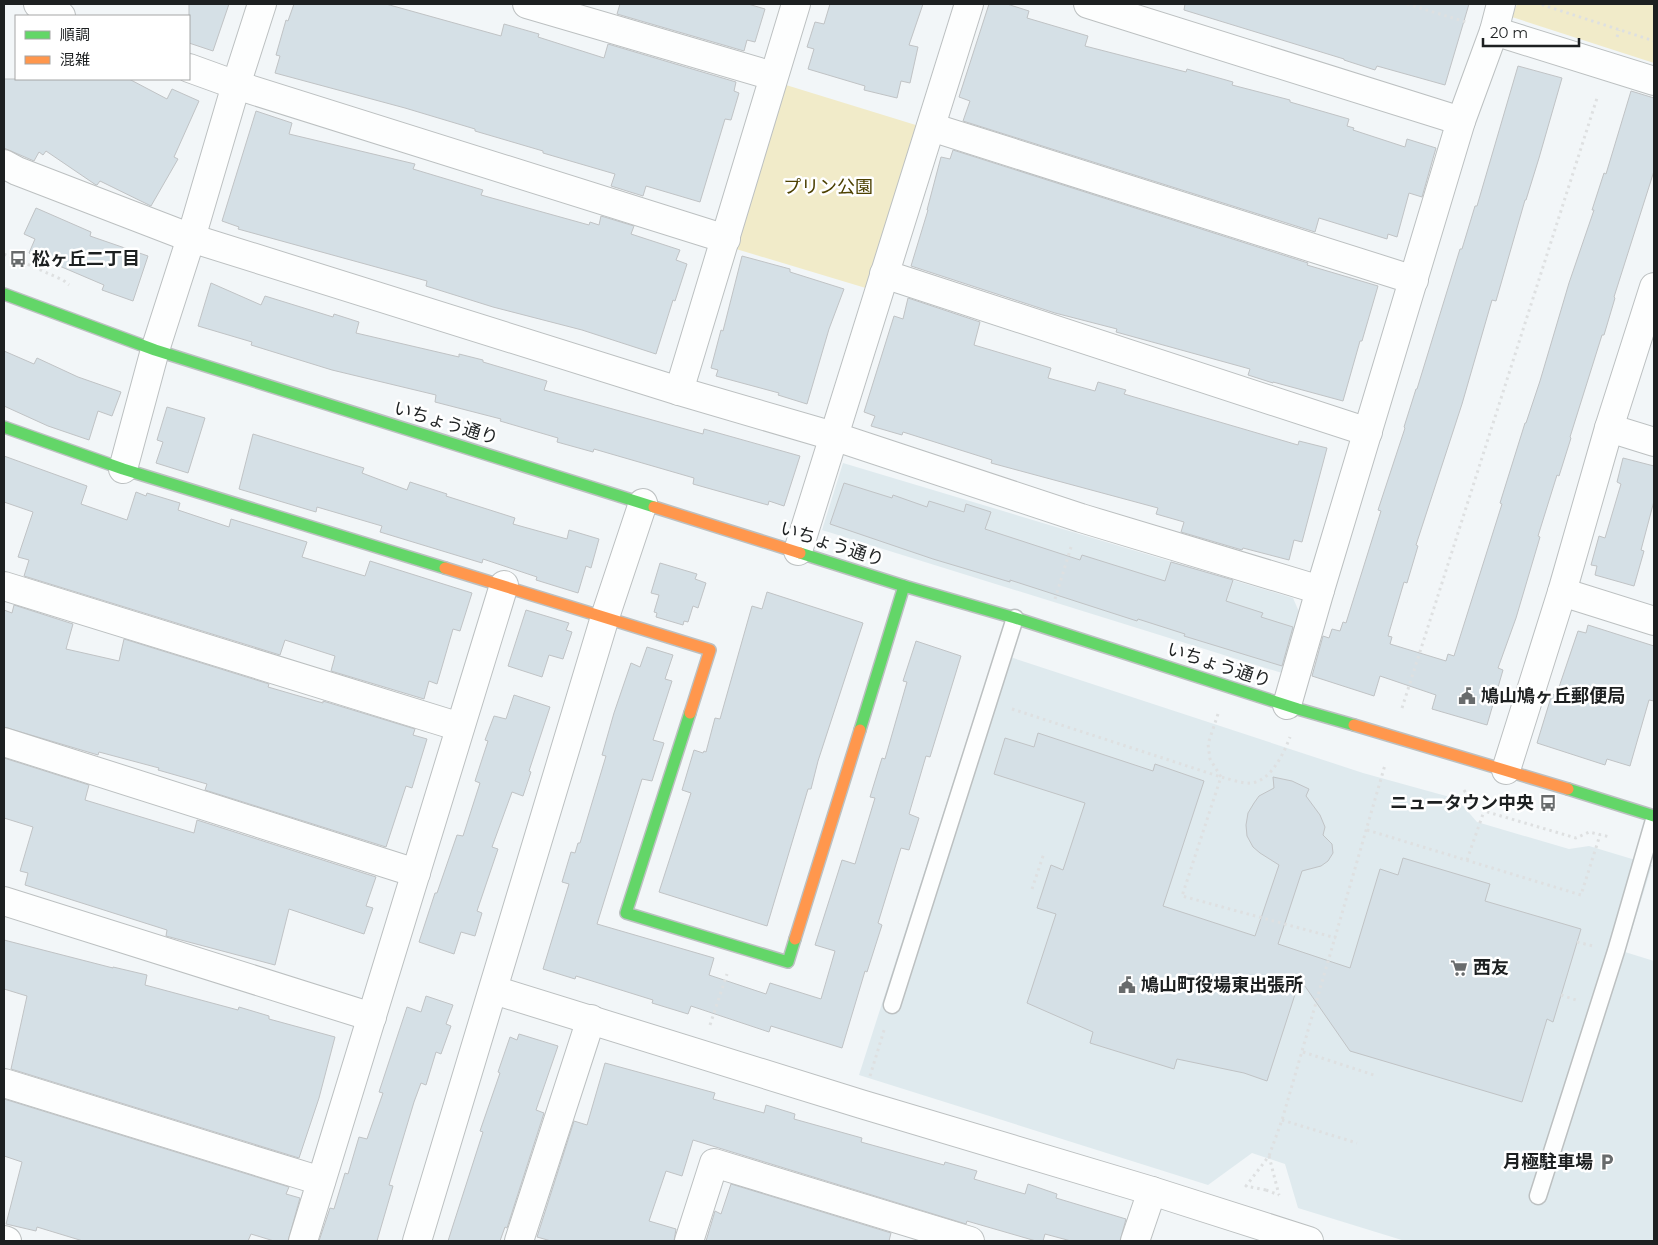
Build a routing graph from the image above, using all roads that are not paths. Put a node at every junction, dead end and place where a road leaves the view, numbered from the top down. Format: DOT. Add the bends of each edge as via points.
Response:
graph roads {
  1 [pos="38,4"];
  2 [pos="262,4"];
  3 [pos="527,4"];
  4 [pos="796,4"];
  5 [pos="969,4"];
  6 [pos="1088,4"];
  7 [pos="1501,4"];
  8 [pos="59,15"];
  9 [pos="1494,31"];
  10 [pos="190,68"];
  11 [pos="773,76"];
  12 [pos="1654,81"];
  13 [pos="236,85"];
  14 [pos="1461,121"];
  15 [pos="931,127"];
  16 [pos="4,164"];
  17 [pos="191,238"];
  18 [pos="726,238"];
  19 [pos="884,274"];
  20 [pos="1414,280"];
  21 [pos="1654,287"];
  22 [pos="4,294"];
  23 [pos="155,350"];
  24 [pos="679,391"];
  25 [pos="4,427"];
  26 [pos="1609,428"];
  27 [pos="1368,432"];
  28 [pos="833,436"];
  29 [pos="1654,442"];
  30 [pos="123,469"];
  31 [pos="643,503"];
  32 [pos="798,551"];
  33 [pos="504,585"];
  34 [pos="4,586"];
  35 [pos="904,586"];
  36 [pos="1320,590"];
  37 [pos="1562,592"];
  38 [pos="605,617"];
  39 [pos="1015,618"];
  40 [pos="1654,621"];
  41 [pos="1287,705"];
  42 [pos="460,727"];
  43 [pos="4,742"];
  44 [pos="1506,770"];
  45 [pos="1654,816"];
  46 [pos="1654,820"];
  47 [pos="416,873"];
  48 [pos="4,901"];
  49 [pos="494,990"];
  50 [pos="892,1005"];
  51 [pos="372,1017"];
  52 [pos="591,1020"];
  53 [pos="4,1083"];
  54 [pos="321,1181"];
  55 [pos="1152,1190"];
  56 [pos="1538,1196"];
  57 [pos="303,1241"];
  58 [pos="417,1241"];
  59 [pos="519,1241"];
  60 [pos="690,1241"];
  61 [pos="970,1241"];
  62 [pos="1135,1241"];
  63 [pos="1309,1241"];
  1 -- 8 [label="street"];
  2 -- 13 [label="street"];
  3 -- 11 [label="street"];
  4 -- 11 [label="street"];
  5 -- 15 [label="street"];
  6 -- 14 [label="street"];
  7 -- 9 [label="street"];
  9 -- 12 [label="street"];
  9 -- 14 [label="street"];
  10 -- 13 [label="street"];
  11 -- 18 [label="street"];
  13 -- 17 [label="street"];
  13 -- 18 [label="street"];
  14 -- 20 [label="street"];
  15 -- 19 [label="street"];
  15 -- 20 [label="street"];
  16 -- 17 [label="street"];
  17 -- 23 [label="street"];
  17 -- 24 [label="street"];
  18 -- 24 [label="street"];
  19 -- 27 [label="street"];
  19 -- 28 [label="street"];
  20 -- 27 [label="street"];
  21 -- 26 [label="street"];
  22 -- 23 [label="street, いちょう通り"];
  23 -- 30 [label="street"];
  23 -- 31 [label="street, いちょう通り"];
  24 -- 28 [label="street"];
  25 -- 30 [label="street"];
  26 -- 29 [label="street"];
  26 -- 37 [label="street"];
  27 -- 36 [label="street"];
  28 -- 32 [label="street"];
  28 -- 36 [label="street" via="1081,518"];
  30 -- 33 [label="street"];
  31 -- 32 [label="street, いちょう通り"];
  31 -- 38 [label="street"];
  32 -- 35 [label="street, いちょう通り"];
  33 -- 38 [label="street"];
  33 -- 42 [label="street"];
  34 -- 42 [label="street"];
  35 -- 38 [label="street" via="788,962 626,913 710,650"];
  35 -- 39 [label="street, いちょう通り"];
  36 -- 41 [label="street"];
  37 -- 40 [label="street"];
  37 -- 44 [label="street"];
  38 -- 49 [label="street"];
  39 -- 41 [label="street, いちょう通り"];
  39 -- 50 [label="lane"];
  41 -- 44 [label="street, いちょう通り"];
  42 -- 47 [label="street"];
  43 -- 47 [label="street"];
  44 -- 45 [label="street, いちょう通り"];
  46 -- 56 [label="lane"];
  47 -- 51 [label="street"];
  48 -- 51 [label="street"];
  49 -- 52 [label="street"];
  49 -- 58 [label="street"];
  51 -- 54 [label="street"];
  52 -- 55 [label="street"];
  52 -- 59 [label="street"];
  53 -- 54 [label="street"];
  54 -- 57 [label="street"];
  55 -- 62 [label="street"];
  55 -- 63 [label="street"];
  60 -- 61 [label="street" via="714,1163"];
}
